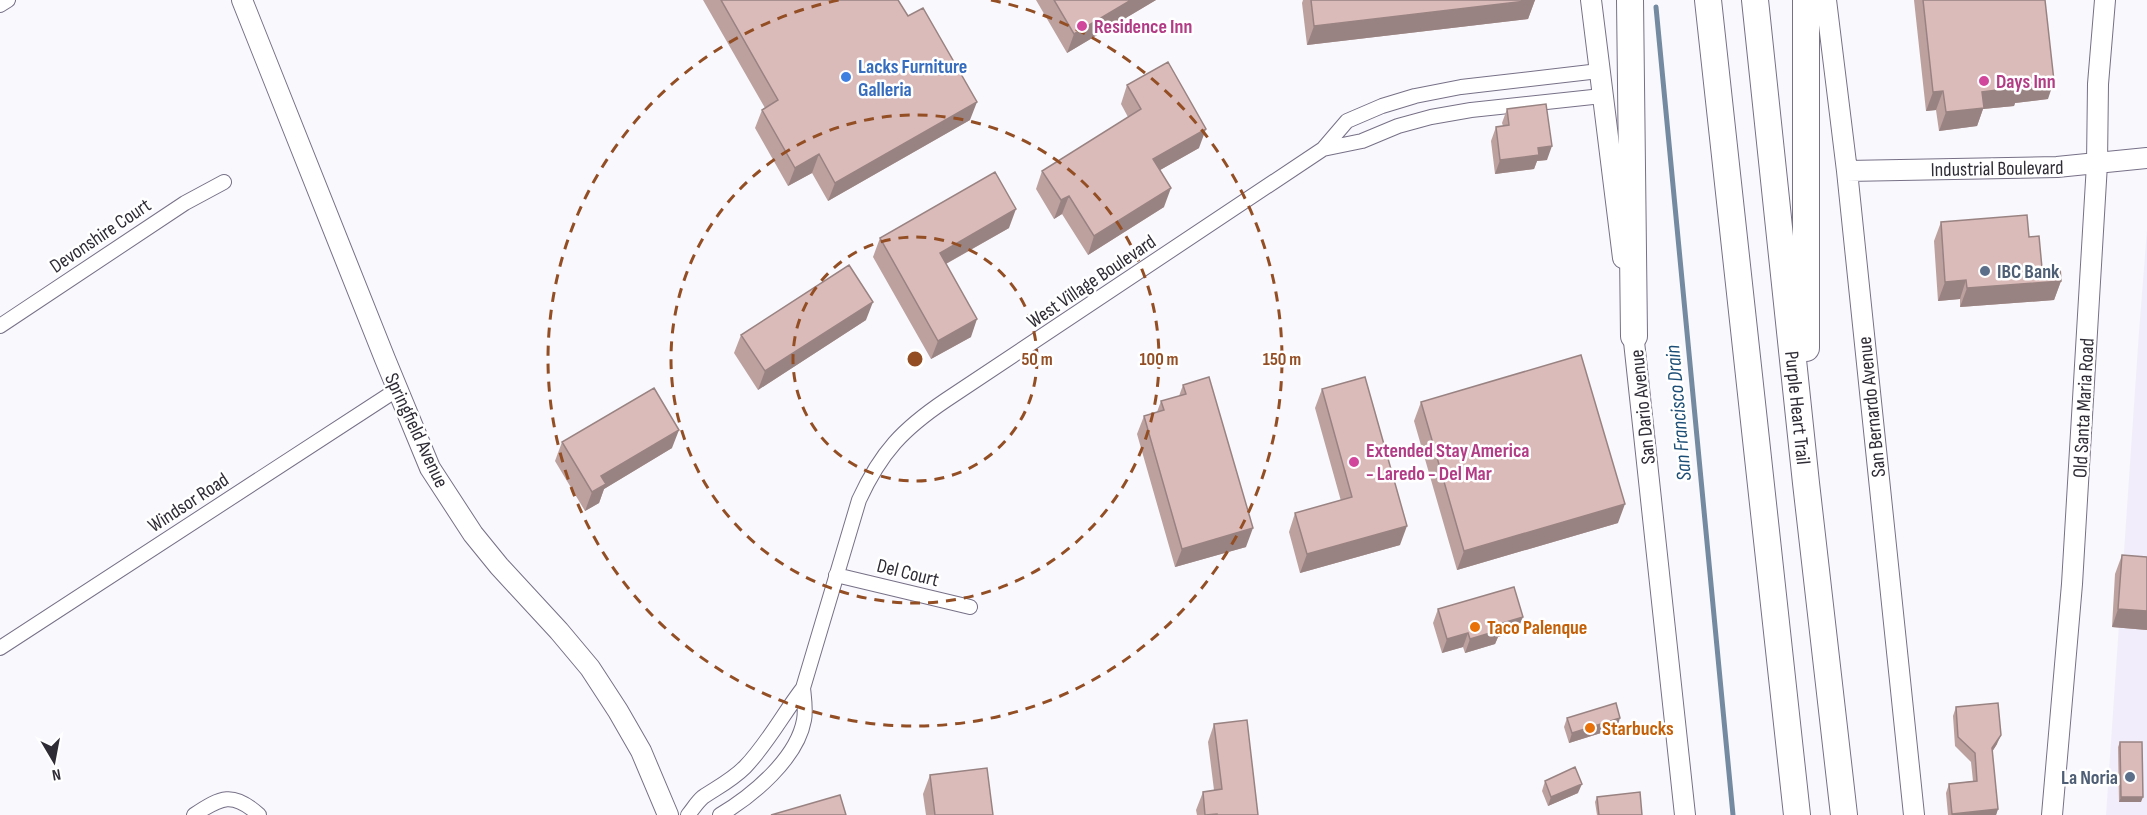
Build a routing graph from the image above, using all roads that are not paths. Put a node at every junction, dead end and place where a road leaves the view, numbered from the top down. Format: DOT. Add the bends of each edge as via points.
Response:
graph roads {
  1 [pos="8,0"];
  2 [pos="242,0"];
  3 [pos="1591,0"];
  4 [pos="1630,0"];
  5 [pos="1708,0"];
  6 [pos="1755,0"];
  7 [pos="1806,0"];
  8 [pos="1826,0"];
  9 [pos="2105,0"];
  10 [pos="0,5"];
  11 [pos="1599,71"];
  12 [pos="1602,96"];
  13 [pos="1323,149"];
  14 [pos="2147,158"];
  15 [pos="2097,164"];
  16 [pos="1847,171"];
  17 [pos="224,182"];
  18 [pos="0,326"];
  19 [pos="1634,336"];
  20 [pos="398,389"];
  21 [pos="1806,483"];
  22 [pos="836,575"];
  23 [pos="970,608"];
  24 [pos="0,648"];
  25 [pos="803,688"];
  26 [pos="1905,734"];
  27 [pos="1680,760"];
  28 [pos="194,815"];
  29 [pos="259,815"];
  30 [pos="668,815"];
  31 [pos="688,815"];
  32 [pos="720,815"];
  33 [pos="1685,815"];
  34 [pos="1697,815"];
  35 [pos="1797,815"];
  36 [pos="1844,815"];
  37 [pos="1905,815"];
  38 [pos="1914,815"];
  39 [pos="2052,815"];
  1 -- 10 [label="street"];
  2 -- 20 [label="main road, Springfield Avenue"];
  3 -- 11 [label="main road, San Dario Avenue"];
  4 -- 19 [label="highway"];
  5 -- 35 [label="highway"];
  6 -- 21 [label="highway, Purple Heart Trail"];
  7 -- 21 [label="highway"];
  8 -- 16 [label="main road, San Bernardo Avenue"];
  9 -- 15 [label="main road, Old Santa Maria Road"];
  11 -- 12 [label="main road, San Dario Avenue"];
  11 -- 13 [label="street, West Village Boulevard" via="1415,96 1347,122"];
  12 -- 13 [label="street, West Village Boulevard" via="1431,117 1362,141"];
  12 -- 19 [label="main road, San Dario Avenue"];
  13 -- 22 [label="street, West Village Boulevard" via="906,429 871,474"];
  14 -- 15 [label="main road, Industrial Boulevard"];
  15 -- 16 [label="main road, Industrial Boulevard"];
  15 -- 39 [label="main road, Old Santa Maria Road" via="2072,584"];
  16 -- 26 [label="main road, San Bernardo Avenue"];
  17 -- 18 [label="street, Devonshire Court" via="184,203"];
  19 -- 27 [label="main road, San Dario Avenue"];
  20 -- 24 [label="street, Windsor Road"];
  20 -- 30 [label="main road, Springfield Avenue" via="430,468 453,505 499,566 590,668 641,751"];
  21 -- 36 [label="highway, Purple Heart Trail"];
  22 -- 23 [label="street, Del Court"];
  22 -- 25 [label="street, West Village Boulevard"];
  25 -- 31 [label="street, West Village Boulevard" via="761,750 731,780 702,798"];
  25 -- 32 [label="street, West Village Boulevard" via="804,720 797,740 760,787"];
  26 -- 37 [label="main road"];
  26 -- 38 [label="main road, San Bernardo Avenue"];
  27 -- 33 [label="main road, San Dario Avenue"];
  27 -- 34 [label="main road"];
  28 -- 29 [label="street" via="214,802 232,798 246,803"];
}
